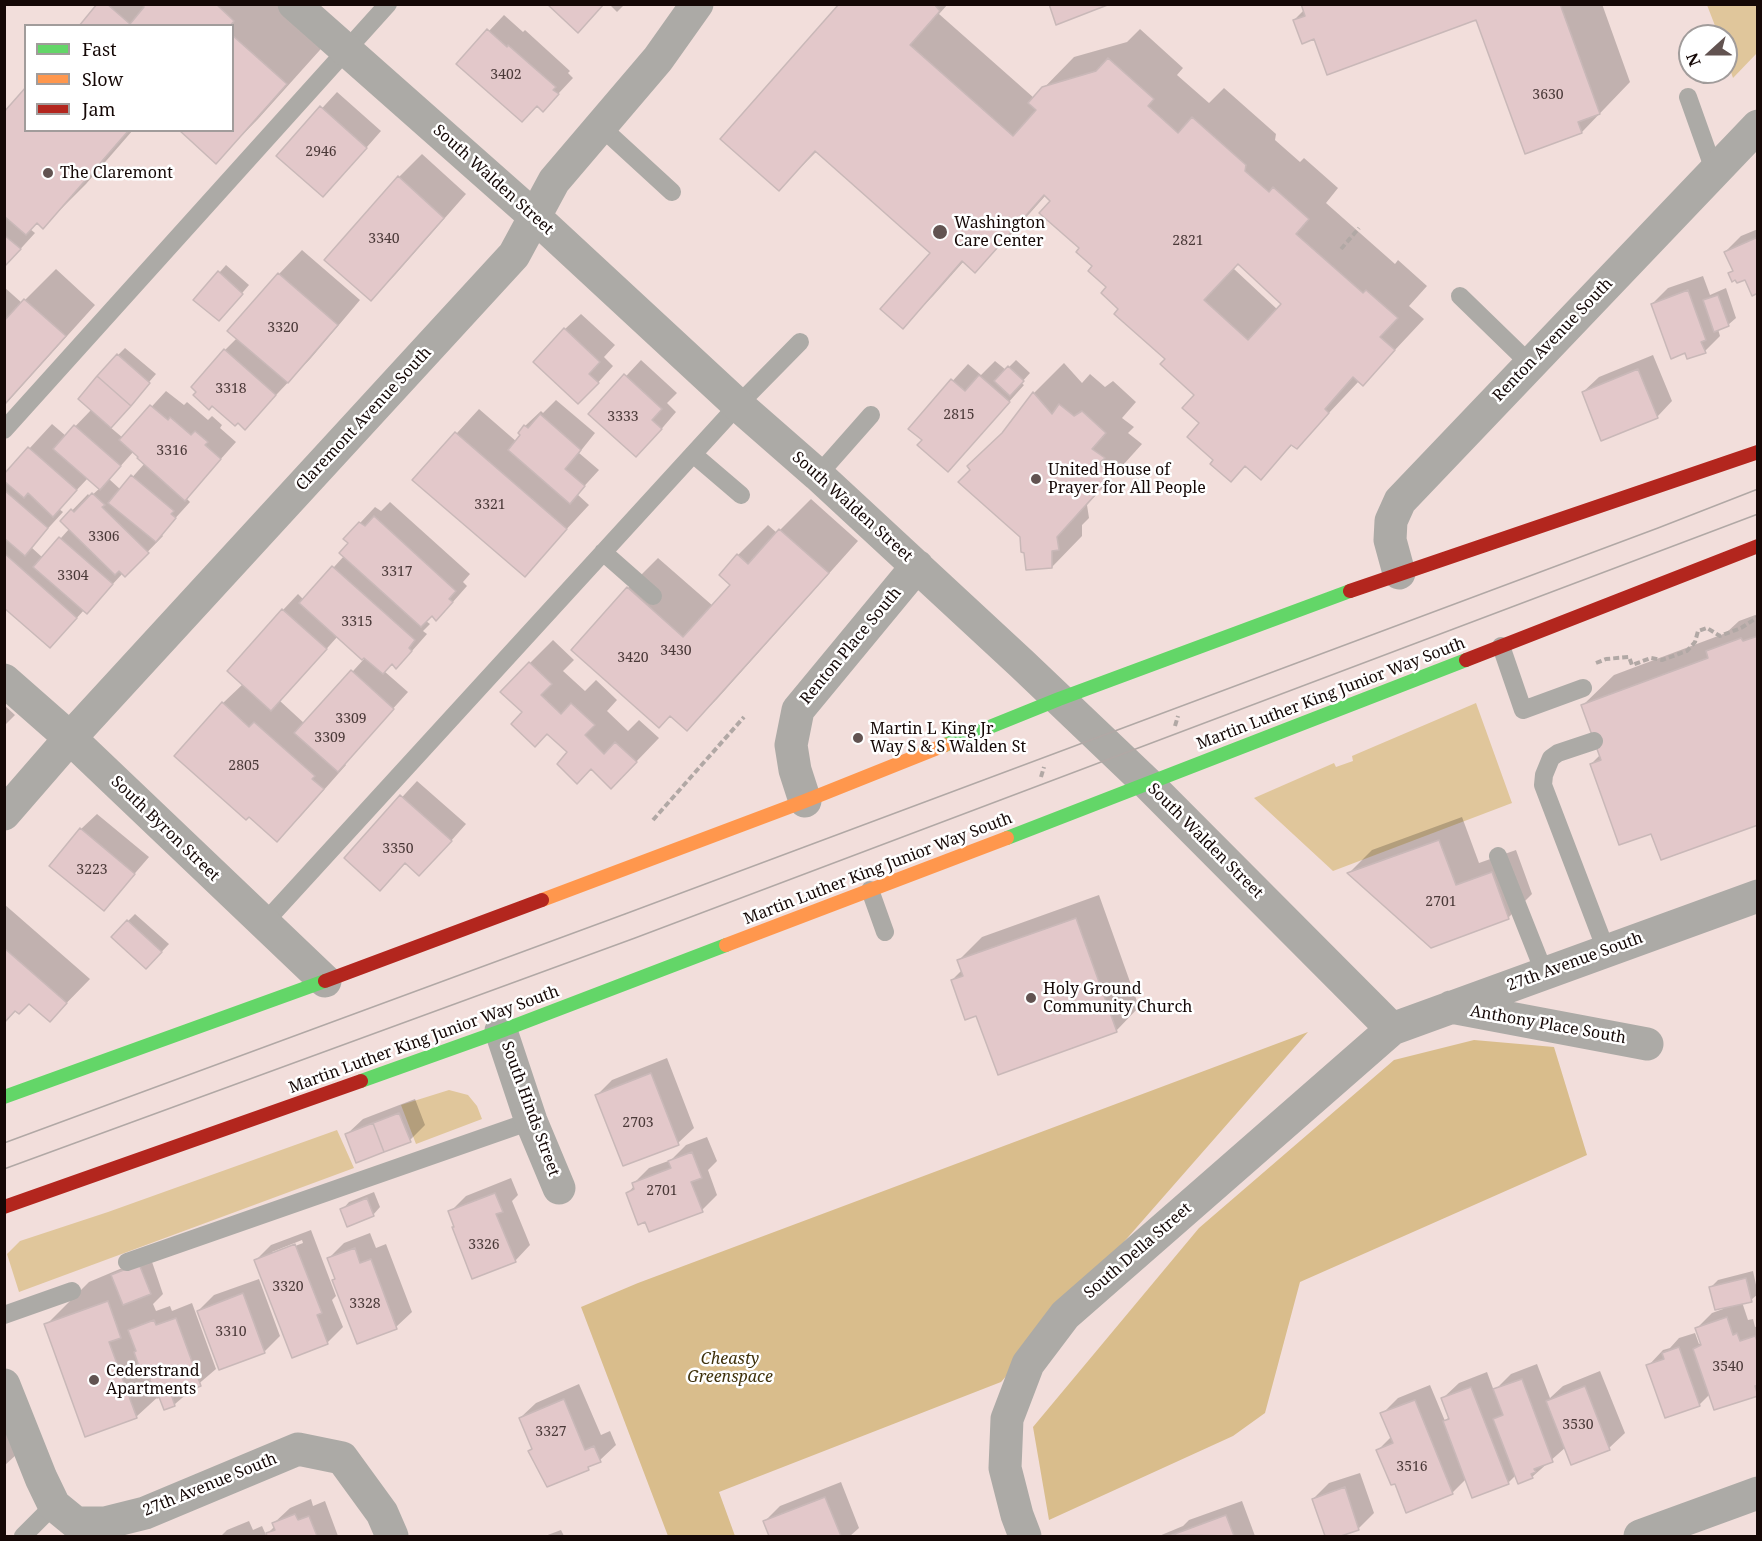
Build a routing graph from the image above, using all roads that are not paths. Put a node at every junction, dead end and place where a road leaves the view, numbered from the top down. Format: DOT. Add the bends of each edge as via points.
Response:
graph roads {
  1 [pos="294,4"];
  2 [pos="388,4"];
  3 [pos="697,4"];
  4 [pos="347,51"];
  5 [pos="1688,97"];
  6 [pos="599,125"];
  7 [pos="1758,126"];
  8 [pos="1714,170"];
  9 [pos="672,192"];
  10 [pos="535,217"];
  11 [pos="1460,296"];
  12 [pos="800,342"];
  13 [pos="1530,364"];
  14 [pos="738,405"];
  15 [pos="871,415"];
  16 [pos="4,430"];
  17 [pos="1758,452"];
  18 [pos="693,454"];
  19 [pos="818,475"];
  20 [pos="741,495"];
  21 [pos="1758,546"];
  22 [pos="603,552"];
  23 [pos="917,566"];
  24 [pos="1399,573"];
  25 [pos="653,596"];
  26 [pos="1501,646"];
  27 [pos="4,680"];
  28 [pos="1583,688"];
  29 [pos="1059,699"];
  30 [pos="70,738"];
  31 [pos="1594,741"];
  32 [pos="1148,784"];
  33 [pos="805,801"];
  34 [pos="4,814"];
  35 [pos="1498,856"];
  36 [pos="870,890"];
  37 [pos="1758,896"];
  38 [pos="264,923"];
  39 [pos="885,932"];
  40 [pos="1606,950"];
  41 [pos="1544,972"];
  42 [pos="325,981"];
  43 [pos="1449,1007"];
  44 [pos="1392,1029"];
  45 [pos="501,1031"];
  46 [pos="1647,1044"];
  47 [pos="4,1096"];
  48 [pos="531,1121"];
  49 [pos="559,1188"];
  50 [pos="4,1207"];
  51 [pos="127,1262"];
  52 [pos="72,1291"];
  53 [pos="4,1315"];
  54 [pos="4,1385"];
  55 [pos="1758,1493"];
  56 [pos="65,1514"];
  57 [pos="23,1536"];
  58 [pos="392,1536"];
  59 [pos="1025,1536"];
  60 [pos="1640,1536"];
  1 -- 4 [label="street, South Walden Street"];
  2 -- 4 [label="lane"];
  3 -- 6 [label="street, Claremont Avenue South" via="658,59"];
  4 -- 10 [label="street, South Walden Street"];
  4 -- 16 [label="lane"];
  5 -- 8 [label="lane"];
  6 -- 9 [label="lane"];
  6 -- 10 [label="street, Claremont Avenue South" via="554,181"];
  7 -- 8 [label="street, Renton Avenue South"];
  8 -- 13 [label="street, Renton Avenue South"];
  10 -- 14 [label="street, South Walden Street"];
  10 -- 30 [label="street, Claremont Avenue South" via="513,255"];
  11 -- 13 [label="lane"];
  12 -- 14 [label="lane"];
  13 -- 24 [label="street, Renton Avenue South" via="1400,501 1391,521 1390,540"];
  14 -- 18 [label="lane"];
  14 -- 19 [label="street, South Walden Street"];
  15 -- 19 [label="lane"];
  17 -- 24 [label="main road"];
  18 -- 20 [label="lane"];
  18 -- 22 [label="lane"];
  19 -- 23 [label="street, South Walden Street"];
  21 -- 26 [label="main road, Martin Luther King Junior Way South"];
  22 -- 25 [label="lane"];
  22 -- 38 [label="lane"];
  23 -- 29 [label="street, South Walden Street"];
  23 -- 33 [label="street, Renton Place South" via="798,710 791,745"];
  24 -- 29 [label="main road"];
  26 -- 28 [label="lane" via="1523,710"];
  26 -- 32 [label="main road, Martin Luther King Junior Way South"];
  27 -- 30 [label="street, South Byron Street"];
  29 -- 32 [label="street, South Walden Street"];
  29 -- 33 [label="main road"];
  30 -- 34 [label="street, Claremont Avenue South"];
  30 -- 38 [label="street, South Byron Street"];
  31 -- 40 [label="lane" via="1551,758 1543,785"];
  32 -- 36 [label="main road, Martin Luther King Junior Way South"];
  32 -- 44 [label="street, South Walden Street"];
  33 -- 42 [label="main road"];
  35 -- 41 [label="lane"];
  36 -- 39 [label="lane"];
  36 -- 45 [label="main road, Martin Luther King Junior Way South"];
  37 -- 40 [label="street, 27th Avenue South"];
  38 -- 42 [label="street, South Byron Street"];
  40 -- 41 [label="street, 27th Avenue South"];
  41 -- 43 [label="street, 27th Avenue South"];
  42 -- 47 [label="main road"];
  43 -- 44 [label="street, 27th Avenue South"];
  43 -- 46 [label="street, Anthony Place South"];
  44 -- 59 [label="street, South Della Street" via="1065,1315 1028,1364 1007,1419 1005,1468"];
  45 -- 48 [label="street, South Hinds Street"];
  45 -- 50 [label="main road, Martin Luther King Junior Way South"];
  48 -- 49 [label="street, South Hinds Street"];
  48 -- 51 [label="lane"];
  52 -- 53 [label="lane"];
  54 -- 56 [label="street" via="41,1478"];
  55 -- 60 [label="street"];
  56 -- 57 [label="lane"];
  56 -- 58 [label="street, 27th Avenue South" via="105,1523 145,1513 298,1449 342,1458 382,1513"];
}
